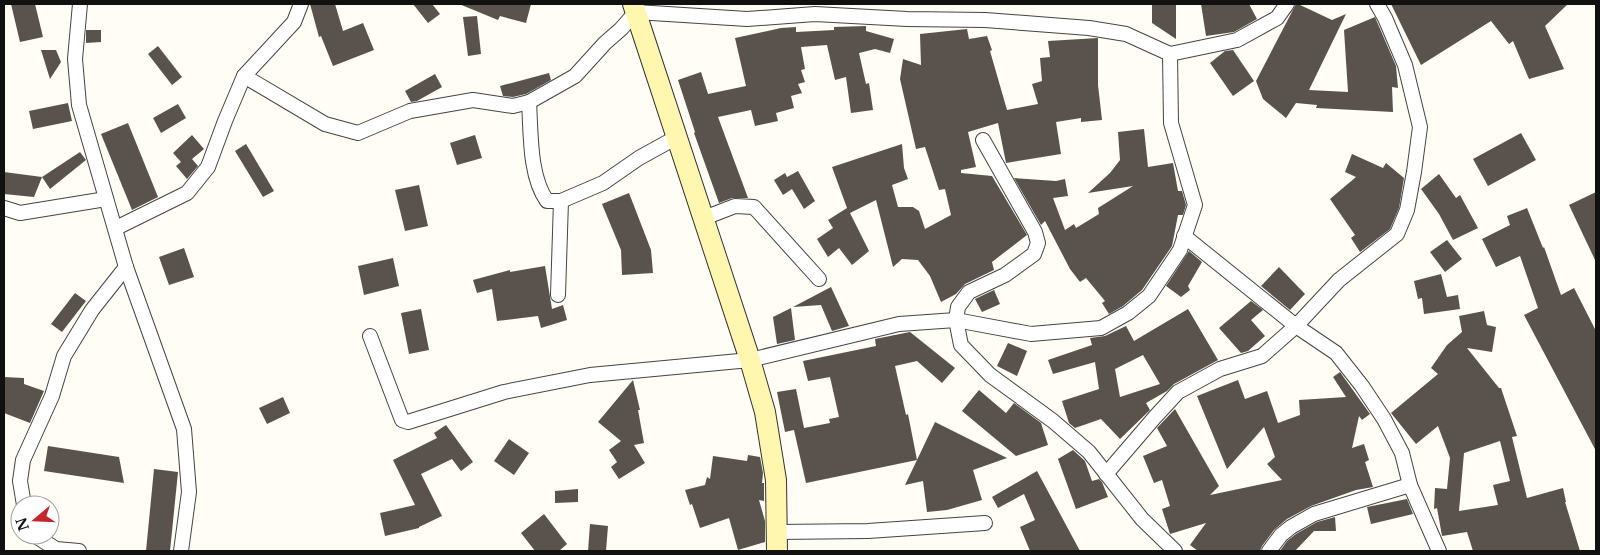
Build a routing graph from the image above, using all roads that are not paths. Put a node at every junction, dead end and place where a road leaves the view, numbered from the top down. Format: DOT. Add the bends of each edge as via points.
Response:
graph roads {
  1 [pos="80,4"];
  2 [pos="301,4"];
  3 [pos="1286,4"];
  4 [pos="1377,4"];
  5 [pos="635,8"];
  6 [pos="817,9"];
  7 [pos="1170,54"];
  8 [pos="244,76"];
  9 [pos="529,102"];
  10 [pos="677,137"];
  11 [pos="984,140"];
  12 [pos="106,198"];
  13 [pos="561,201"];
  14 [pos="4,208"];
  15 [pos="704,218"];
  16 [pos="116,228"];
  17 [pos="1184,236"];
  18 [pos="126,267"];
  19 [pos="819,279"];
  20 [pos="558,295"];
  21 [pos="956,320"];
  22 [pos="1296,326"];
  23 [pos="370,336"];
  24 [pos="750,360"];
  25 [pos="1106,474"];
  26 [pos="1410,484"];
  27 [pos="22,495"];
  28 [pos="985,523"];
  29 [pos="777,542"];
  30 [pos="51,545"];
  31 [pos="79,551"];
  32 [pos="181,551"];
  33 [pos="1175,551"];
  34 [pos="1269,551"];
  35 [pos="1439,551"];
  1 -- 12 [label="street" via="76,59 79,105"];
  2 -- 8 [label="street" via="294,22"];
  3 -- 7 [label="street" via="1277,18 1237,40"];
  4 -- 22 [label="street" via="1405,65 1420,127 1407,210 1396,234 1339,280"];
  5 -- 6 [label="street" via="747,19"];
  5 -- 9 [label="street" via="621,29 575,76"];
  5 -- 10 [label="street"];
  6 -- 7 [label="street" via="907,20 985,20 1089,28 1126,34"];
  7 -- 17 [label="street" via="1171,123 1195,205"];
  8 -- 9 [label="street" via="325,124 358,133 410,111 472,100 513,106"];
  8 -- 16 [label="street" via="208,167 187,193"];
  9 -- 13 [label="street" via="534,164 541,192 547,200"];
  10 -- 13 [label="street" via="602,182"];
  10 -- 15 [label="street"];
  11 -- 21 [label="street" via="1035,232 1038,244 1034,254 1005,275 969,292 958,307"];
  12 -- 14 [label="street" via="20,213"];
  12 -- 16 [label="street"];
  13 -- 20 [label="street"];
  15 -- 19 [label="street" via="735,206 754,208"];
  15 -- 24 [label="street"];
  16 -- 18 [label="street"];
  17 -- 21 [label="street" via="1180,250 1149,296 1101,328 1031,334"];
  17 -- 22 [label="street"];
  18 -- 27 [label="street" via="92,310 64,356 52,396 23,460 20,481"];
  18 -- 32 [label="street" via="184,429 189,492"];
  21 -- 24 [label="street" via="899,324"];
  21 -- 25 [label="street" via="961,345 990,375 1090,452"];
  22 -- 25 [label="street" via="1262,356 1220,369 1178,392"];
  22 -- 26 [label="street" via="1336,353 1362,386 1402,454"];
  23 -- 24 [label="street" via="402,420 408,422 504,392 590,375"];
  24 -- 29 [label="street" via="765,412 776,480"];
  25 -- 33 [label="street" via="1142,520"];
  26 -- 34 [label="street" via="1314,514 1281,535"];
  26 -- 35 [label="street"];
  28 -- 29 [label="street"];
  30 -- 31 [label="street"];
}
